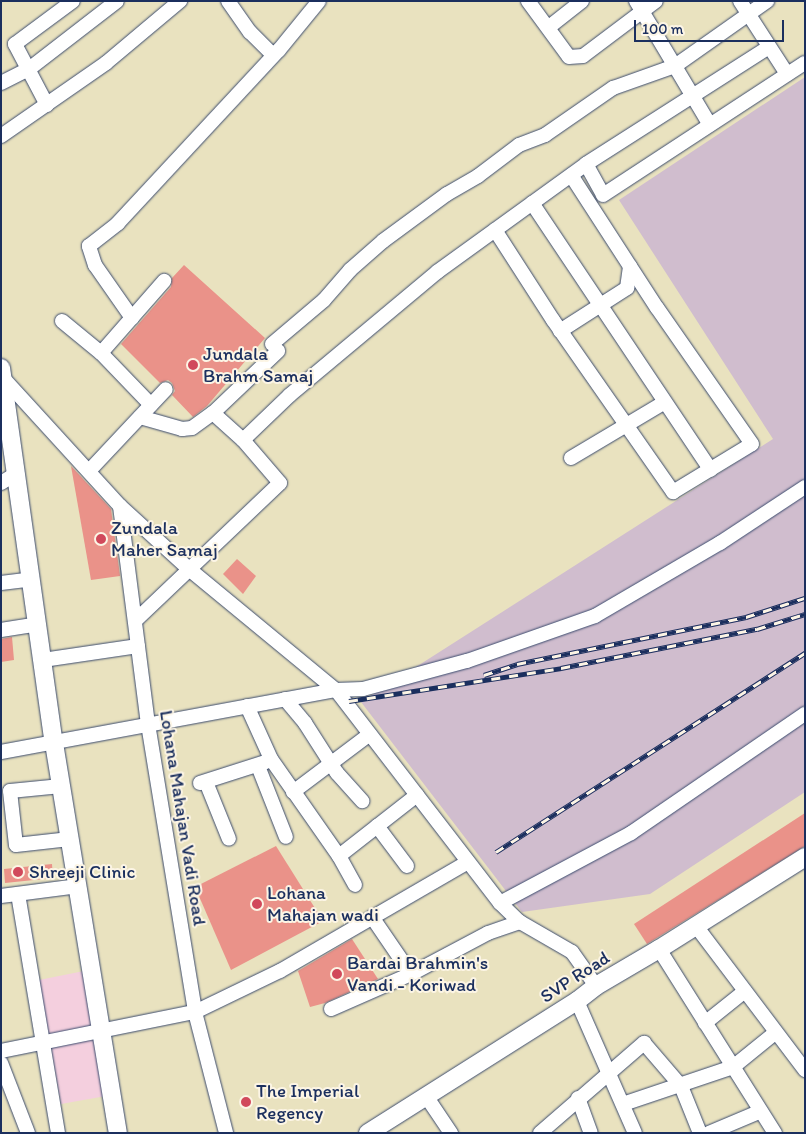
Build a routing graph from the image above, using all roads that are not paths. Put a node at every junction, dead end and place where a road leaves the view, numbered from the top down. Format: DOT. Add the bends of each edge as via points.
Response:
graph roads {
  1 [pos="73,1"];
  2 [pos="118,1"];
  3 [pos="180,1"];
  4 [pos="228,1"];
  5 [pos="319,1"];
  6 [pos="582,1"];
  7 [pos="656,1"];
  8 [pos="740,1"];
  9 [pos="767,1"];
  10 [pos="531,2"];
  11 [pos="639,6"];
  12 [pos="748,15"];
  13 [pos="549,27"];
  14 [pos="769,47"];
  15 [pos="272,54"];
  16 [pos="805,63"];
  17 [pos="675,66"];
  18 [pos="29,68"];
  19 [pos="787,74"];
  20 [pos="1,83"];
  21 [pos="693,97"];
  22 [pos="47,105"];
  23 [pos="710,125"];
  24 [pos="1,136"];
  25 [pos="586,164"];
  26 [pos="571,175"];
  27 [pos="532,203"];
  28 [pos="494,230"];
  29 [pos="630,266"];
  30 [pos="164,281"];
  31 [pos="600,304"];
  32 [pos="132,318"];
  33 [pos="62,321"];
  34 [pos="560,331"];
  35 [pos="101,353"];
  36 [pos="3,373"];
  37 [pos="166,390"];
  38 [pos="665,402"];
  39 [pos="151,405"];
  40 [pos="213,413"];
  41 [pos="140,417"];
  42 [pos="625,424"];
  43 [pos="243,440"];
  44 [pos="7,448"];
  45 [pos="571,458"];
  46 [pos="711,470"];
  47 [pos="89,471"];
  48 [pos="17,473"];
  49 [pos="1,483"];
  50 [pos="805,487"];
  51 [pos="120,506"];
  52 [pos="189,570"];
  53 [pos="32,579"];
  54 [pos="1,583"];
  55 [pos="135,621"];
  56 [pos="38,624"];
  57 [pos="1,630"];
  58 [pos="138,646"];
  59 [pos="43,660"];
  60 [pos="336,690"];
  61 [pos="286,699"];
  62 [pos="247,706"];
  63 [pos="805,714"];
  64 [pos="148,724"];
  65 [pos="370,734"];
  66 [pos="54,743"];
  67 [pos="4,748"];
  68 [pos="271,759"];
  69 [pos="332,762"];
  70 [pos="258,766"];
  71 [pos="61,786"];
  72 [pos="293,792"];
  73 [pos="417,795"];
  74 [pos="362,802"];
  75 [pos="7,822"];
  76 [pos="377,826"];
  77 [pos="286,837"];
  78 [pos="70,839"];
  79 [pos="229,839"];
  80 [pos="339,856"];
  81 [pos="805,857"];
  82 [pos="468,862"];
  83 [pos="407,866"];
  84 [pos="355,885"];
  85 [pos="78,886"];
  86 [pos="18,894"];
  87 [pos="1,896"];
  88 [pos="500,903"];
  89 [pos="372,917"];
  90 [pos="520,922"];
  91 [pos="696,926"];
  92 [pos="659,949"];
  93 [pos="411,974"];
  94 [pos="596,986"];
  95 [pos="745,991"];
  96 [pos="577,1001"];
  97 [pos="331,1009"];
  98 [pos="195,1012"];
  99 [pos="705,1023"];
  100 [pos="101,1032"];
  101 [pos="776,1032"];
  102 [pos="42,1044"];
  103 [pos="1,1051"];
  104 [pos="1,1064"];
  105 [pos="733,1067"];
  106 [pos="805,1070"];
  107 [pos="608,1073"];
  108 [pos="681,1086"];
  109 [pos="426,1096"];
  110 [pos="578,1098"];
  111 [pos="622,1104"];
  112 [pos="761,1111"];
  113 [pos="28,1133"];
  114 [pos="58,1133"];
  115 [pos="118,1133"];
  116 [pos="226,1133"];
  117 [pos="368,1133"];
  118 [pos="451,1133"];
  119 [pos="540,1133"];
  120 [pos="591,1133"];
  121 [pos="635,1133"];
  122 [pos="700,1133"];
  123 [pos="709,1133"];
  124 [pos="774,1133"];
  1 -- 18 [label="street" via="15,44"];
  2 -- 18 [label="street"];
  3 -- 22 [label="street" via="106,63"];
  4 -- 15 [label="street" via="250,32"];
  5 -- 15 [label="street"];
  6 -- 13 [label="street"];
  7 -- 11 [label="street"];
  8 -- 12 [label="street"];
  9 -- 12 [label="street"];
  10 -- 13 [label="street"];
  11 -- 13 [label="street" via="583,56 569,57"];
  11 -- 17 [label="street"];
  12 -- 14 [label="street"];
  12 -- 17 [label="street"];
  14 -- 19 [label="street"];
  14 -- 21 [label="street"];
  15 -- 32 [label="street" via="118,224 90,246 96,265"];
  16 -- 19 [label="street"];
  17 -- 21 [label="street"];
  17 -- 40 [label="street" via="613,88 544,135 519,145 478,176 446,194 350,270"];
  18 -- 20 [label="street"];
  18 -- 22 [label="street"];
  19 -- 23 [label="street"];
  21 -- 23 [label="street"];
  21 -- 25 [label="street"];
  22 -- 24 [label="street"];
  23 -- 25 [label="street" via="603,195"];
  25 -- 26 [label="street"];
  26 -- 27 [label="street"];
  26 -- 29 [label="street"];
  27 -- 28 [label="street"];
  27 -- 31 [label="street"];
  28 -- 34 [label="street"];
  28 -- 43 [label="street" via="290,394"];
  29 -- 31 [label="street" via="627,288"];
  29 -- 46 [label="street" via="752,444"];
  30 -- 32 [label="street"];
  31 -- 34 [label="street"];
  31 -- 38 [label="street"];
  32 -- 35 [label="street"];
  33 -- 35 [label="street"];
  34 -- 42 [label="street"];
  35 -- 39 [label="street"];
  36 -- 44 [label="main road"];
  36 -- 47 [label="street"];
  37 -- 39 [label="street"];
  38 -- 42 [label="street"];
  38 -- 46 [label="street"];
  39 -- 41 [label="street"];
  40 -- 41 [label="street" via="192,428 182,429"];
  40 -- 43 [label="street"];
  41 -- 47 [label="street"];
  42 -- 45 [label="street"];
  42 -- 46 [label="street" via="673,492"];
  43 -- 52 [label="street" via="280,483"];
  44 -- 48 [label="main road"];
  47 -- 51 [label="street"];
  48 -- 49 [label="street"];
  48 -- 53 [label="main road"];
  50 -- 60 [label="street" via="720,543 595,616 467,661 363,689"];
  51 -- 52 [label="street"];
  51 -- 55 [label="street, Lohana Mahajan Vadi Road"];
  52 -- 55 [label="street"];
  52 -- 60 [label="street"];
  53 -- 54 [label="street"];
  53 -- 56 [label="main road"];
  55 -- 58 [label="street, Lohana Mahajan Vadi Road"];
  56 -- 57 [label="street"];
  56 -- 59 [label="main road"];
  58 -- 59 [label="street"];
  58 -- 64 [label="street, Lohana Mahajan Vadi Road"];
  59 -- 66 [label="main road"];
  60 -- 61 [label="street"];
  60 -- 65 [label="street"];
  61 -- 62 [label="street"];
  61 -- 69 [label="street"];
  62 -- 64 [label="street"];
  62 -- 68 [label="street"];
  63 -- 88 [label="street" via="631,833"];
  64 -- 66 [label="street"];
  64 -- 98 [label="street, Lohana Mahajan Vadi Road"];
  65 -- 69 [label="street"];
  65 -- 73 [label="street"];
  66 -- 67 [label="street"];
  66 -- 71 [label="main road"];
  68 -- 70 [label="street"];
  68 -- 72 [label="street"];
  69 -- 72 [label="street"];
  69 -- 74 [label="street" via="337,773"];
  70 -- 77 [label="street"];
  70 -- 79 [label="street" via="203,782"];
  71 -- 75 [label="street" via="10,791"];
  71 -- 78 [label="main road"];
  72 -- 80 [label="street"];
  73 -- 76 [label="street"];
  73 -- 82 [label="street"];
  75 -- 78 [label="street" via="16,845"];
  76 -- 80 [label="street"];
  76 -- 83 [label="street"];
  78 -- 85 [label="main road"];
  80 -- 84 [label="street"];
  81 -- 91 [label="main road, SVP Road"];
  82 -- 88 [label="street"];
  82 -- 89 [label="street"];
  85 -- 86 [label="street"];
  85 -- 100 [label="main road"];
  86 -- 87 [label="street"];
  86 -- 102 [label="street"];
  88 -- 90 [label="street"];
  89 -- 93 [label="street"];
  89 -- 98 [label="street" via="280,971"];
  90 -- 93 [label="street" via="488,933"];
  90 -- 94 [label="street" via="572,952"];
  91 -- 92 [label="main road, SVP Road"];
  91 -- 95 [label="street"];
  92 -- 94 [label="main road, SVP Road"];
  92 -- 99 [label="street"];
  93 -- 97 [label="street"];
  94 -- 96 [label="main road, SVP Road"];
  95 -- 99 [label="street"];
  95 -- 101 [label="street"];
  96 -- 107 [label="street"];
  96 -- 109 [label="main road, SVP Road"];
  98 -- 100 [label="street"];
  98 -- 116 [label="street, Lohana Mahajan Vadi Road"];
  99 -- 105 [label="street"];
  100 -- 102 [label="street"];
  100 -- 115 [label="main road"];
  101 -- 105 [label="street"];
  101 -- 106 [label="street"];
  102 -- 103 [label="street"];
  102 -- 114 [label="street"];
  104 -- 113 [label="street"];
  105 -- 108 [label="street"];
  105 -- 112 [label="street"];
  107 -- 108 [label="street" via="644,1043"];
  107 -- 110 [label="street"];
  107 -- 111 [label="street"];
  108 -- 111 [label="street"];
  108 -- 122 [label="street"];
  109 -- 117 [label="main road, SVP Road"];
  109 -- 118 [label="street"];
  110 -- 119 [label="street"];
  110 -- 120 [label="street"];
  111 -- 121 [label="street"];
  112 -- 123 [label="street"];
  112 -- 124 [label="street"];
}
